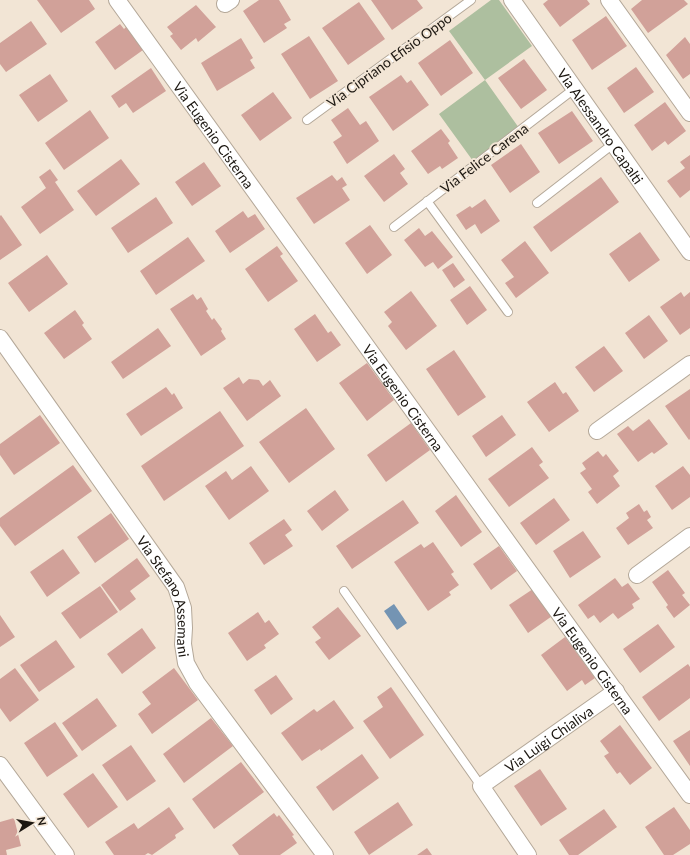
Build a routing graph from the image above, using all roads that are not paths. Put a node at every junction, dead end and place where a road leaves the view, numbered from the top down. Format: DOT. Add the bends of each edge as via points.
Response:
graph roads {
  1 [pos="117,0"];
  2 [pos="472,0"];
  3 [pos="512,0"];
  4 [pos="608,0"];
  5 [pos="574,89"];
  6 [pos="690,113"];
  7 [pos="307,120"];
  8 [pos="613,144"];
  9 [pos="427,202"];
  10 [pos="537,203"];
  11 [pos="394,227"];
  12 [pos="690,252"];
  13 [pos="508,312"];
  14 [pos="0,338"];
  15 [pos="690,364"];
  16 [pos="597,431"];
  17 [pos="690,536"];
  18 [pos="637,575"];
  19 [pos="344,591"];
  20 [pos="616,691"];
  21 [pos="0,765"];
  22 [pos="481,786"];
  23 [pos="690,795"];
  24 [pos="66,855"];
  25 [pos="325,855"];
  26 [pos="528,855"];
  1 -- 20 [label="street, Via Eugenio Cisterna"];
  2 -- 7 [label="lane, Via Cipriano Efisio Oppo"];
  3 -- 5 [label="street, Via Alessandro Capalti"];
  4 -- 6 [label="street"];
  5 -- 8 [label="street, Via Alessandro Capalti"];
  5 -- 9 [label="lane, Via Felice Carena"];
  8 -- 10 [label="lane"];
  8 -- 12 [label="street, Via Alessandro Capalti"];
  9 -- 11 [label="lane, Via Felice Carena"];
  9 -- 13 [label="lane"];
  14 -- 25 [label="street, Via Stefano Assemani" via="176,587 183,608 186,663 197,683"];
  15 -- 16 [label="street"];
  17 -- 18 [label="street"];
  19 -- 22 [label="lane"];
  20 -- 22 [label="street, Via Luigi Chialiva"];
  20 -- 23 [label="street, Via Eugenio Cisterna"];
  21 -- 24 [label="street"];
  22 -- 26 [label="street"];
}
